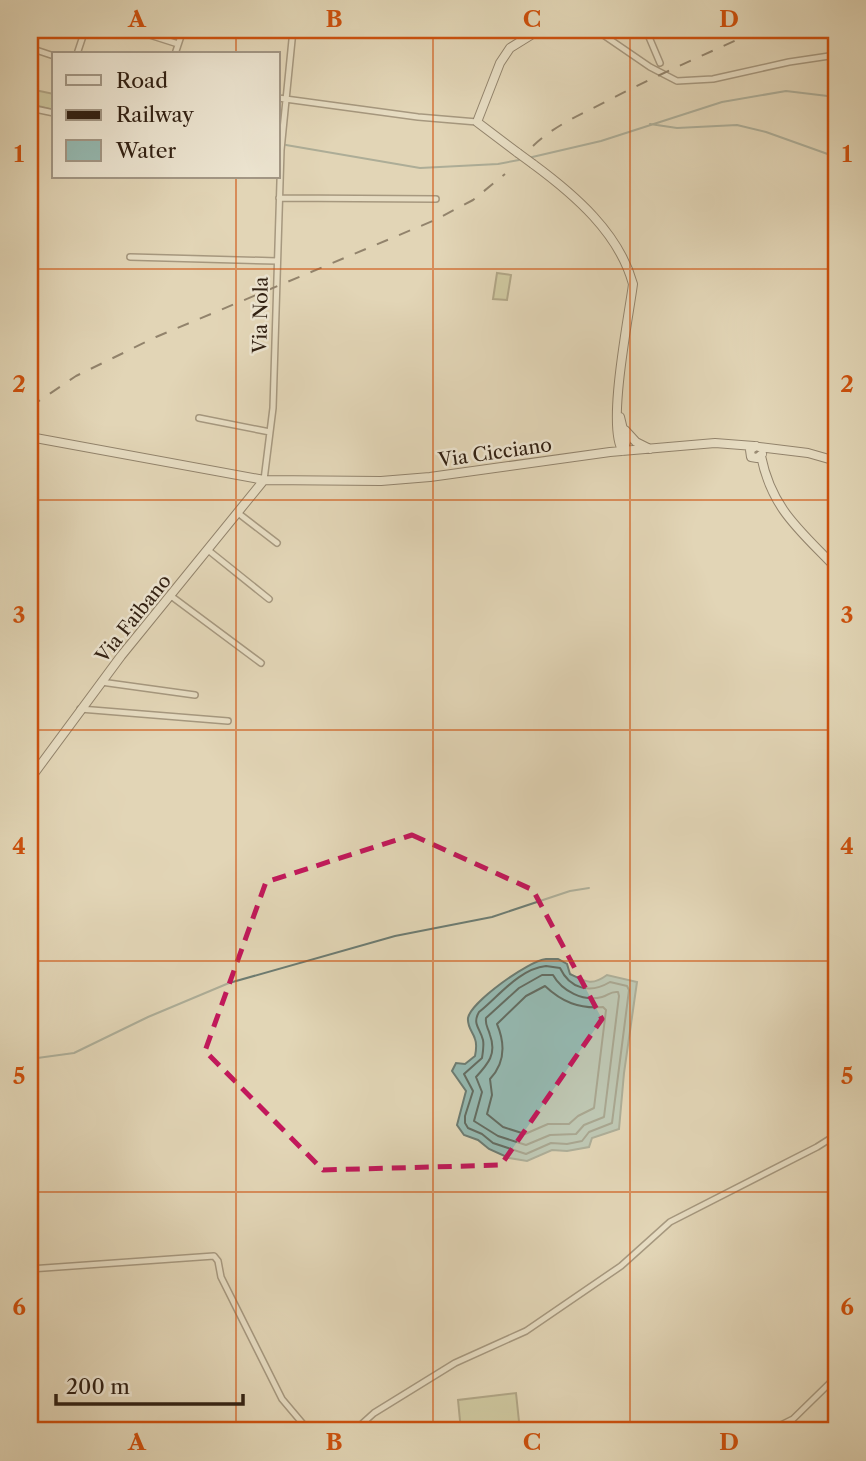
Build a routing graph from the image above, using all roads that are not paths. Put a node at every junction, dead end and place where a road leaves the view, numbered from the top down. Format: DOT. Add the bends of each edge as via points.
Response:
graph roads {
  1 [pos="85,30"];
  2 [pos="134,30"];
  3 [pos="183,30"];
  4 [pos="293,30"];
  5 [pos="539,30"];
  6 [pos="596,30"];
  7 [pos="646,30"];
  8 [pos="178,44"];
  9 [pos="30,48"];
  10 [pos="78,52"];
  11 [pos="176,52"];
  12 [pos="52,55"];
  13 [pos="836,55"];
  14 [pos="660,62"];
  15 [pos="282,98"];
  16 [pos="30,108"];
  17 [pos="52,113"];
  18 [pos="477,122"];
  19 [pos="280,140"];
  20 [pos="280,174"];
  21 [pos="280,178"];
  22 [pos="279,198"];
  23 [pos="436,199"];
  24 [pos="130,257"];
  25 [pos="277,261"];
  26 [pos="199,418"];
  27 [pos="620,431"];
  28 [pos="270,432"];
  29 [pos="30,436"];
  30 [pos="653,450"];
  31 [pos="623,451"];
  32 [pos="610,452"];
  33 [pos="756,453"];
  34 [pos="836,461"];
  35 [pos="264,480"];
  36 [pos="238,513"];
  37 [pos="277,542"];
  38 [pos="208,550"];
  39 [pos="836,568"];
  40 [pos="171,596"];
  41 [pos="269,598"];
  42 [pos="261,663"];
  43 [pos="101,682"];
  44 [pos="195,695"];
  45 [pos="80,709"];
  46 [pos="228,721"];
  47 [pos="30,779"];
  48 [pos="836,1135"];
  49 [pos="30,1269"];
  50 [pos="836,1377"];
  51 [pos="309,1431"];
  52 [pos="354,1431"];
  53 [pos="769,1431"];
  1 -- 10 [label="street"];
  2 -- 8 [label="street"];
  3 -- 8 [label="street"];
  4 -- 15 [label="street"];
  5 -- 18 [label="street" via="510,48 495,73"];
  6 -- 13 [label="street" via="677,81 705,80"];
  7 -- 14 [label="street"];
  8 -- 11 [label="street"];
  9 -- 12 [label="street"];
  15 -- 18 [label="street"];
  15 -- 19 [label="street"];
  16 -- 17 [label="street"];
  18 -- 27 [label="street, bridge" via="567,189 606,232 629,268 633,284 617,406"];
  19 -- 20 [label="street, Via Nola"];
  21 -- 22 [label="street, Via Nola"];
  22 -- 23 [label="street"];
  22 -- 25 [label="street, Via Nola"];
  24 -- 25 [label="street"];
  25 -- 28 [label="street, Via Nola"];
  26 -- 28 [label="street"];
  27 -- 30 [label="street"];
  27 -- 31 [label="street" via="626,442"];
  27 -- 32 [label="street"];
  28 -- 35 [label="street, Via Nola"];
  29 -- 35 [label="street, Via Cicciano"];
  30 -- 31 [label="street, Via Cicciano"];
  30 -- 33 [label="street, Via Cicciano" via="730,444"];
  31 -- 32 [label="street, Via Cicciano"];
  32 -- 35 [label="street, Via Cicciano" via="381,481"];
  33 -- 34 [label="street" via="779,449"];
  33 -- 39 [label="street" via="782,511"];
  35 -- 36 [label="street, Via Faibano"];
  36 -- 37 [label="street"];
  36 -- 38 [label="street, Via Faibano"];
  38 -- 40 [label="street, Via Faibano"];
  38 -- 41 [label="street"];
  40 -- 42 [label="street"];
  40 -- 43 [label="street, Via Faibano"];
  43 -- 44 [label="street"];
  43 -- 45 [label="street, Via Faibano"];
  45 -- 46 [label="street"];
  45 -- 47 [label="street, Via Faibano"];
  48 -- 52 [label="street" via="670,1222 621,1266 526,1331 455,1363 374,1413"];
  49 -- 51 [label="street" via="214,1256 282,1399"];
  50 -- 53 [label="street" via="793,1419"];
}
